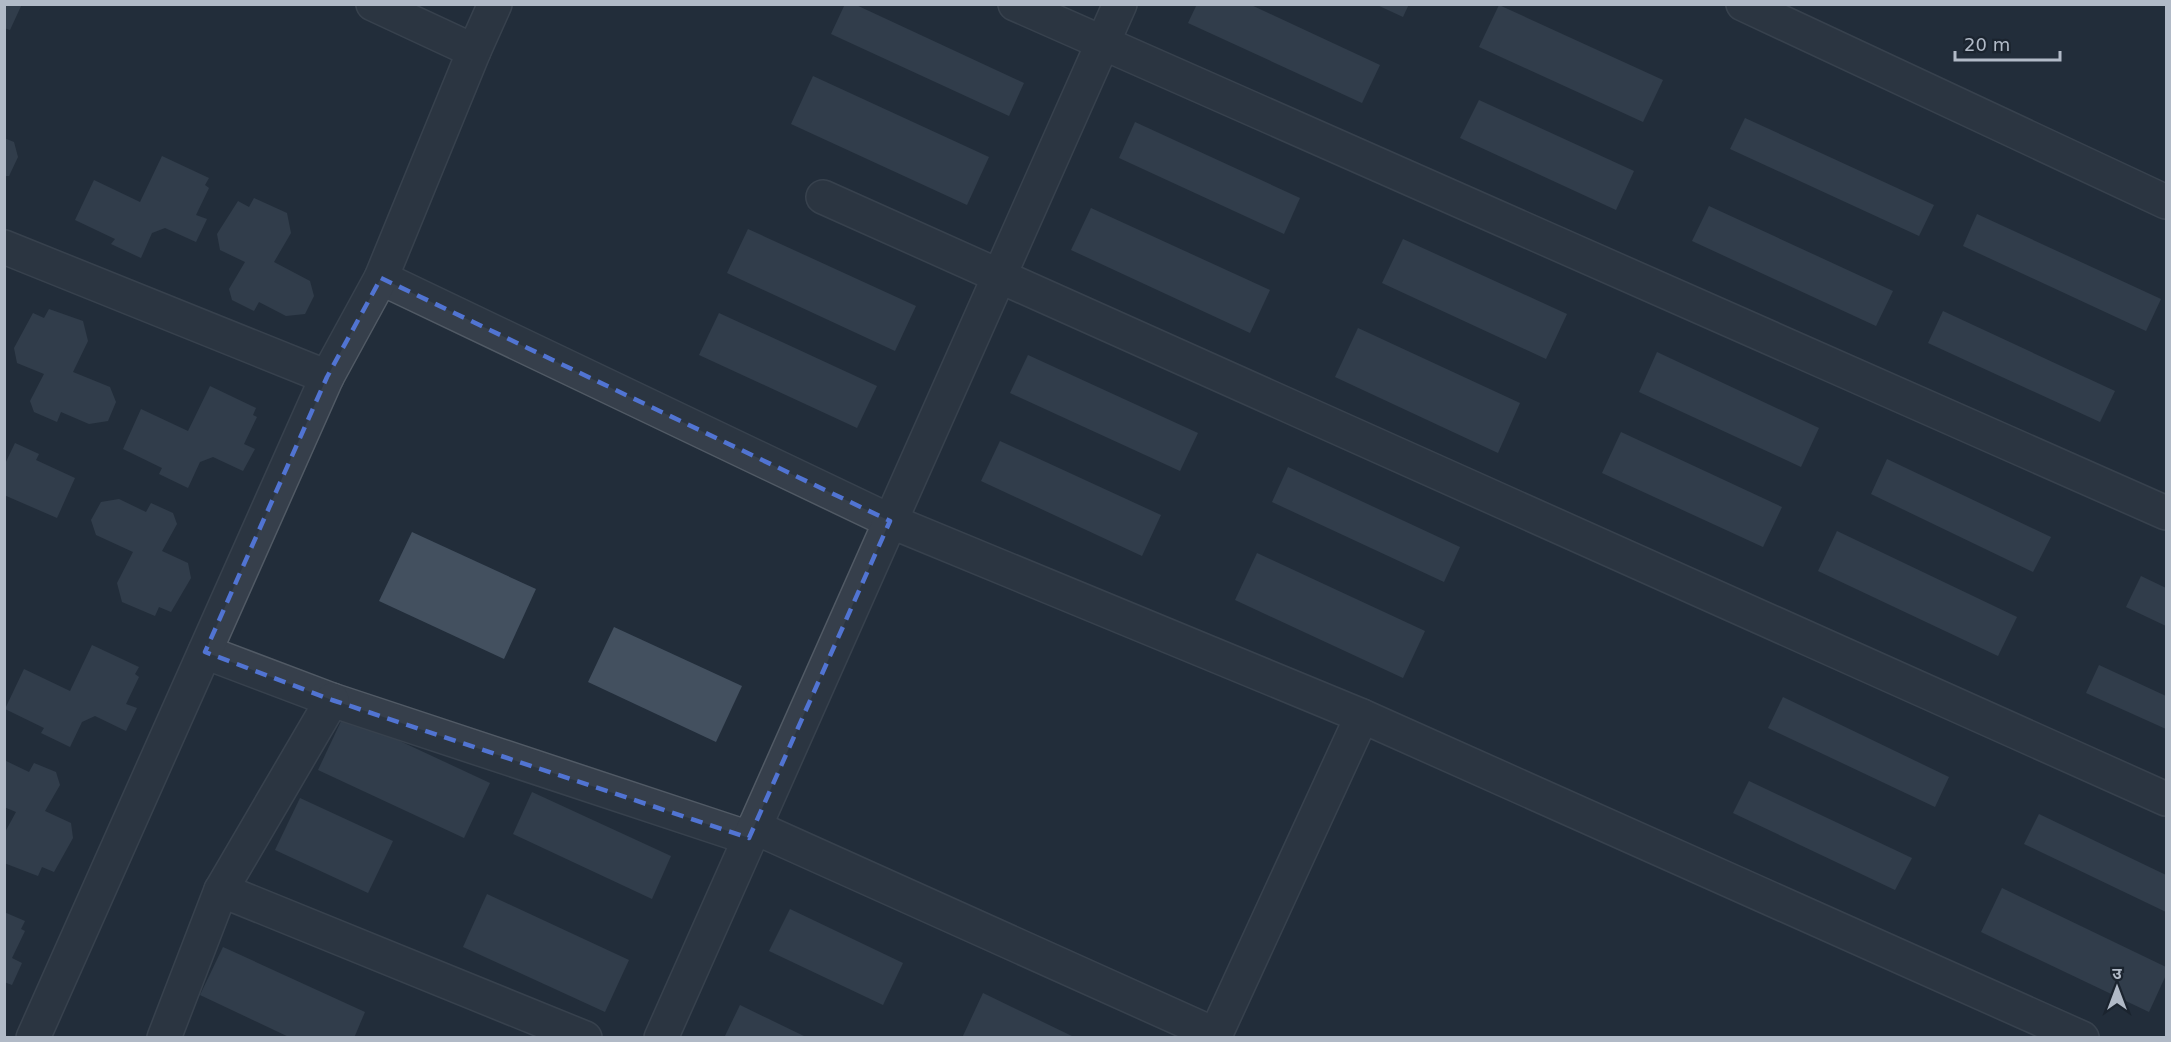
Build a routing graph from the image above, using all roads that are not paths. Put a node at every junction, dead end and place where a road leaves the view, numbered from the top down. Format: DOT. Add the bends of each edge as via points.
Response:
graph roads {
  1 [pos="373,4"];
  2 [pos="495,4"];
  3 [pos="1015,4"];
  4 [pos="1120,4"];
  5 [pos="1743,4"];
  6 [pos="1102,43"];
  7 [pos="474,51"];
  8 [pos="823,197"];
  9 [pos="2166,202"];
  10 [pos="5,250"];
  11 [pos="999,276"];
  12 [pos="381,278"];
  13 [pos="327,377"];
  14 [pos="2166,513"];
  15 [pos="890,521"];
  16 [pos="205,652"];
  17 [pos="332,700"];
  18 [pos="1362,716"];
  19 [pos="2166,799"];
  20 [pos="752,832"];
  21 [pos="221,890"];
  22 [pos="1215,1036"];
  23 [pos="33,1038"];
  24 [pos="164,1038"];
  25 [pos="585,1038"];
  26 [pos="661,1038"];
  27 [pos="2082,1038"];
  1 -- 7 [label="street"];
  2 -- 7 [label="street"];
  3 -- 6 [label="street"];
  4 -- 6 [label="street"];
  5 -- 9 [label="street"];
  6 -- 11 [label="street"];
  6 -- 14 [label="street"];
  7 -- 12 [label="street"];
  8 -- 11 [label="street"];
  10 -- 13 [label="street"];
  11 -- 15 [label="street"];
  11 -- 19 [label="street"];
  12 -- 13 [label="street"];
  12 -- 15 [label="street"];
  13 -- 16 [label="street"];
  15 -- 18 [label="street"];
  15 -- 20 [label="street"];
  16 -- 17 [label="street"];
  16 -- 23 [label="street"];
  17 -- 20 [label="street"];
  17 -- 21 [label="street"];
  18 -- 22 [label="street"];
  18 -- 27 [label="street"];
  20 -- 22 [label="street"];
  20 -- 26 [label="street"];
  21 -- 24 [label="street"];
  21 -- 25 [label="street"];
}
